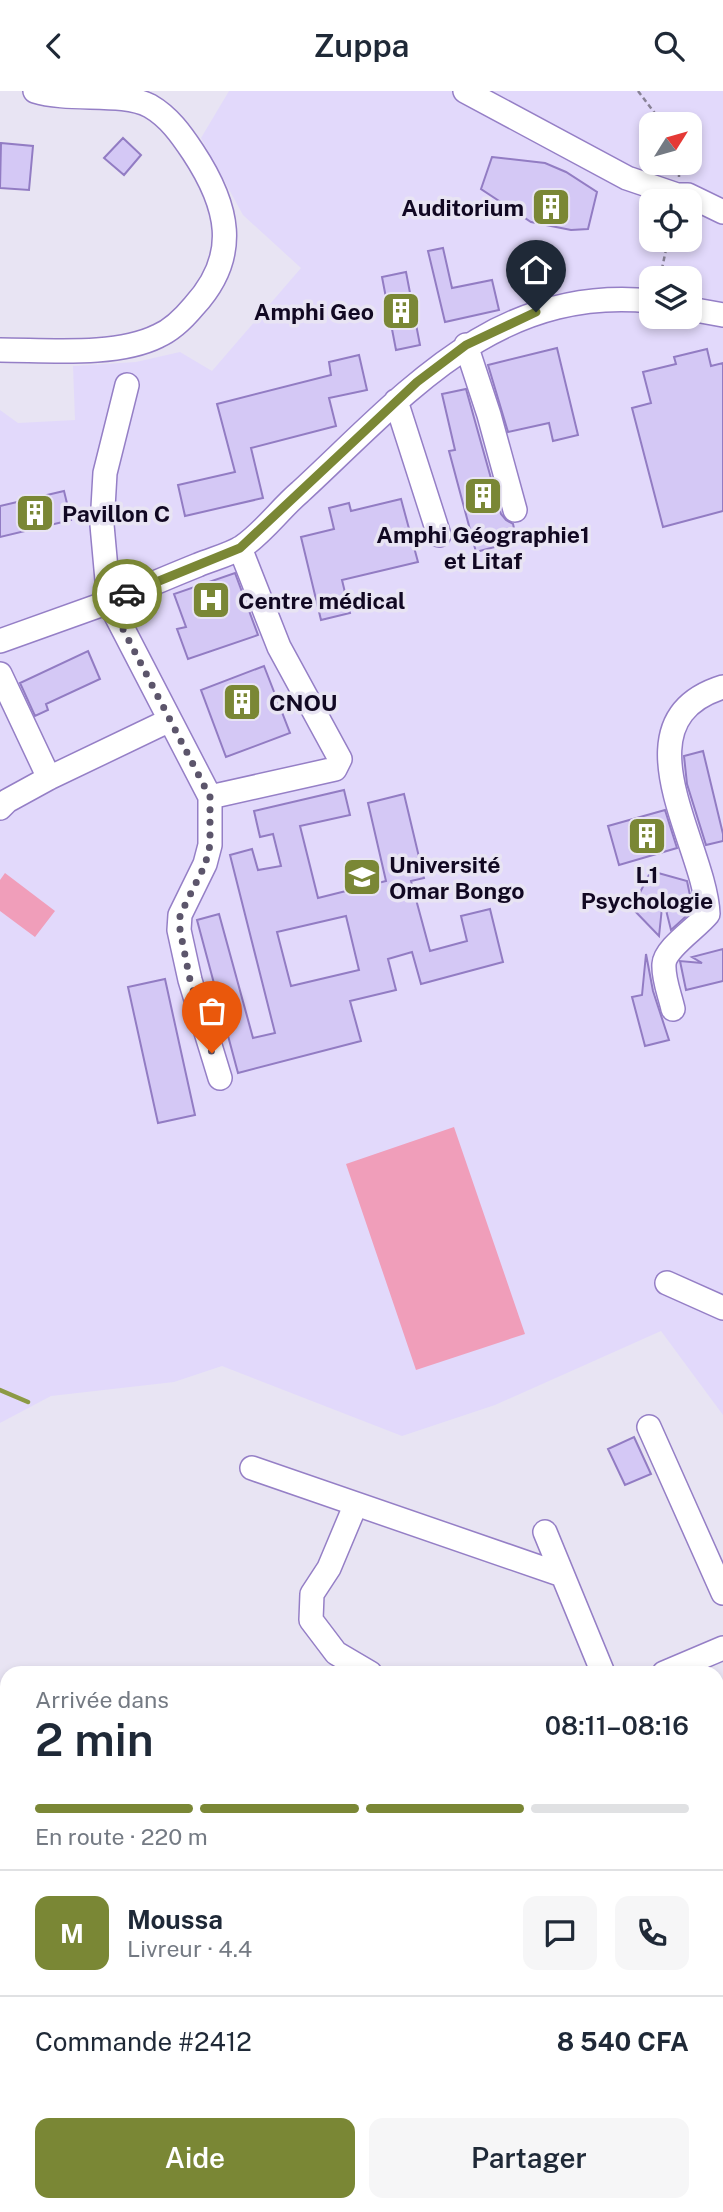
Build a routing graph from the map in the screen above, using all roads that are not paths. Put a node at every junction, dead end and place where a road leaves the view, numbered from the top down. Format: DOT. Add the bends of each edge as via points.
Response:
graph roads {
  1 [pos="35,91"];
  2 [pos="466,91"];
  3 [pos="723,212"];
  4 [pos="639,300"];
  5 [pos="702,311"];
  6 [pos="723,315"];
  7 [pos="466,345"];
  8 [pos="0,349"];
  9 [pos="127,385"];
  10 [pos="396,401"];
  11 [pos="515,510"];
  12 [pos="439,535"];
  13 [pos="240,548"];
  14 [pos="109,602"];
  15 [pos="0,641"];
  16 [pos="0,674"];
  17 [pos="723,687"];
  18 [pos="170,720"];
  19 [pos="49,778"];
  20 [pos="210,797"];
  21 [pos="0,808"];
  22 [pos="673,1009"];
  23 [pos="220,1078"];
  24 [pos="667,1283"];
  25 [pos="723,1308"];
  26 [pos="649,1427"];
  27 [pos="252,1468"];
  28 [pos="355,1506"];
  29 [pos="545,1532"];
  30 [pos="562,1575"];
  31 [pos="723,1593"];
  32 [pos="723,1648"];
  33 [pos="358,1666"];
  34 [pos="600,1666"];
  35 [pos="681,1666"];
  1 -- 8 [label="street" via="64,98 137,101 166,118 215,187 225,247 218,273 205,294 175,325 154,338 101,349"];
  2 -- 3 [label="street" via="627,179 688,195"];
  4 -- 7 [label="street" via="564,305 511,322"];
  5 -- 6 [label="street"];
  7 -- 10 [label="street"];
  7 -- 11 [label="street"];
  9 -- 14 [label="street" via="106,473 102,525"];
  10 -- 12 [label="street"];
  10 -- 13 [label="street"];
  13 -- 14 [label="street"];
  13 -- 20 [label="street" via="279,647 341,759 335,769"];
  14 -- 15 [label="street"];
  14 -- 18 [label="street"];
  16 -- 19 [label="street"];
  17 -- 22 [label="street" via="695,700 670,736 668,761 708,901 708,914 669,951 664,962"];
  18 -- 19 [label="street"];
  18 -- 20 [label="street"];
  19 -- 21 [label="street"];
  20 -- 23 [label="street" via="210,845 180,915 180,930"];
  24 -- 25 [label="street"];
  26 -- 31 [label="street"];
  27 -- 28 [label="street"];
  28 -- 30 [label="street"];
  28 -- 33 [label="street" via="329,1568 312,1594 311,1621 336,1653"];
  29 -- 30 [label="street"];
  30 -- 34 [label="street"];
  32 -- 35 [label="street"];
}
